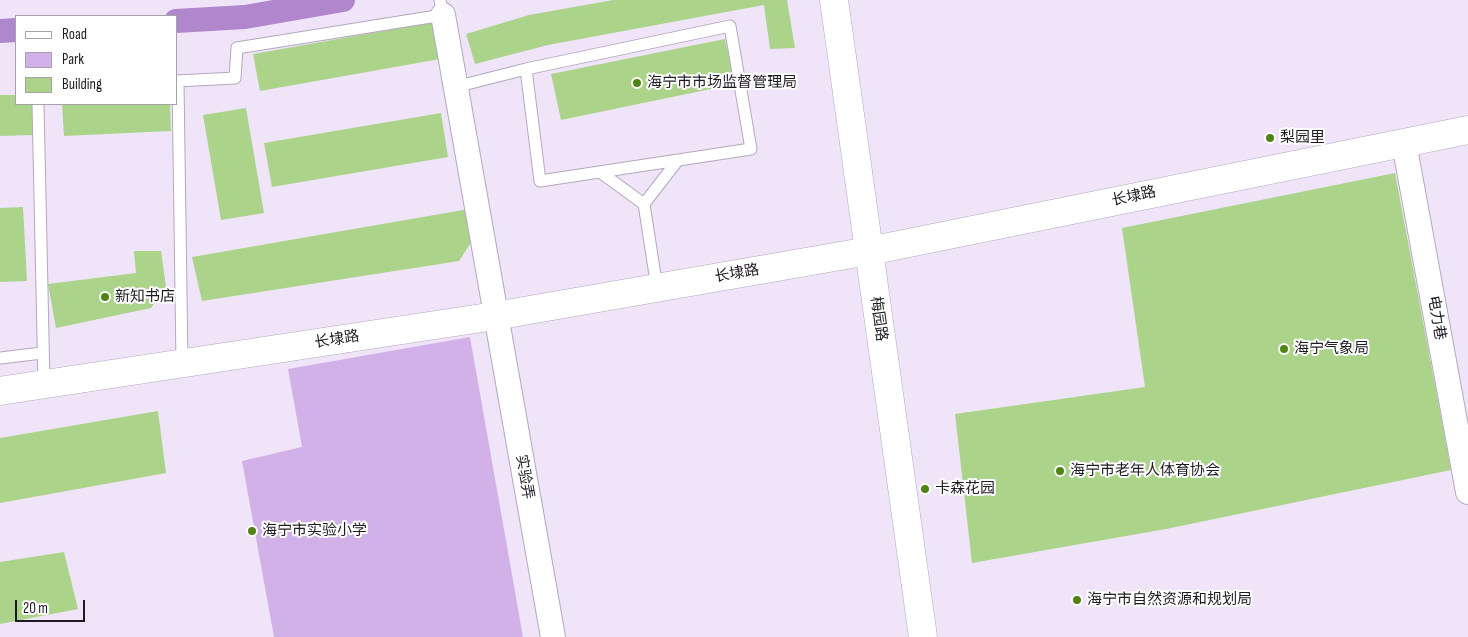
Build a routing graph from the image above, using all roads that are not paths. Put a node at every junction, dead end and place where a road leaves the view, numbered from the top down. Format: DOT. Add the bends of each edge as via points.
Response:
graph roads {
  1 [pos="834,0"];
  2 [pos="441,7"];
  3 [pos="526,69"];
  4 [pos="178,81"];
  5 [pos="455,87"];
  6 [pos="38,105"];
  7 [pos="177,105"];
  8 [pos="1468,130"];
  9 [pos="1404,143"];
  10 [pos="678,160"];
  11 [pos="600,172"];
  12 [pos="644,204"];
  13 [pos="869,251"];
  14 [pos="656,288"];
  15 [pos="495,316"];
  16 [pos="42,353"];
  17 [pos="0,358"];
  18 [pos="182,363"];
  19 [pos="44,384"];
  20 [pos="0,390"];
  21 [pos="1468,492"];
  22 [pos="553,637"];
  23 [pos="923,637"];
  1 -- 13 [label="street, 梅园路"];
  2 -- 4 [label="lane" via="237,48 235,78"];
  2 -- 5 [label="street, 实验弄"];
  3 -- 5 [label="lane"];
  3 -- 10 [label="lane" via="730,26 751,149"];
  3 -- 11 [label="lane" via="540,181"];
  5 -- 15 [label="street, 实验弄"];
  6 -- 16 [label="lane"];
  7 -- 18 [label="lane"];
  8 -- 9 [label="street, 长埭路"];
  9 -- 13 [label="street, 长埭路"];
  9 -- 21 [label="street, 电力巷"];
  10 -- 11 [label="lane"];
  10 -- 12 [label="lane"];
  11 -- 12 [label="lane"];
  12 -- 14 [label="lane"];
  13 -- 14 [label="street, 长埭路"];
  13 -- 23 [label="street, 梅园路"];
  14 -- 15 [label="street, 长埭路"];
  15 -- 18 [label="street, 长埭路"];
  15 -- 22 [label="street, 实验弄"];
  16 -- 17 [label="lane"];
  16 -- 19 [label="lane"];
  18 -- 19 [label="street, 长埭路"];
  19 -- 20 [label="street, 长埭路"];
}
